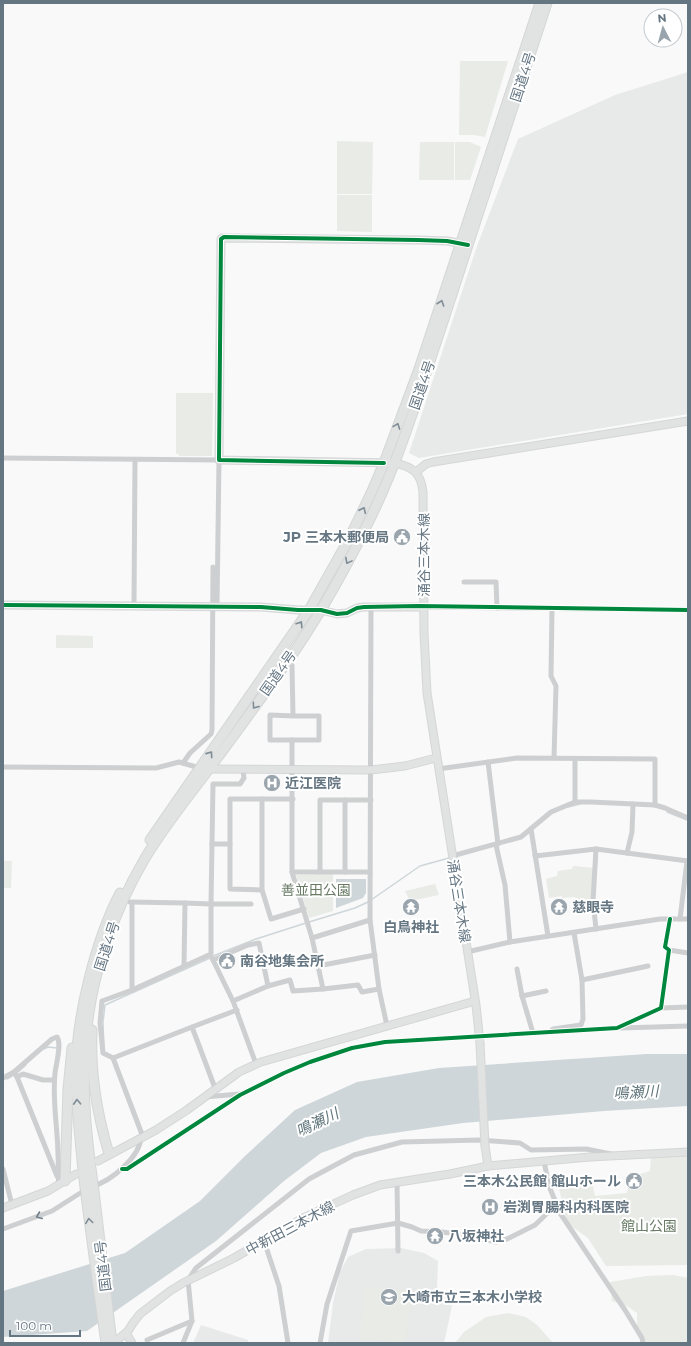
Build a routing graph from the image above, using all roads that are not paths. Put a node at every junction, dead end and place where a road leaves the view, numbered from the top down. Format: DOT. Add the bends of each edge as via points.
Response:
graph roads {
  1 [pos="540,3"];
  2 [pos="547,3"];
  3 [pos="464,244"];
  4 [pos="688,421"];
  5 [pos="3,458"];
  6 [pos="135,460"];
  7 [pos="219,460"];
  8 [pos="384,463"];
  9 [pos="395,463"];
  10 [pos="416,472"];
  11 [pos="213,567"];
  12 [pos="464,582"];
  13 [pos="3,605"];
  14 [pos="134,605"];
  15 [pos="215,607"];
  16 [pos="372,607"];
  17 [pos="424,607"];
  18 [pos="497,608"];
  19 [pos="552,609"];
  20 [pos="309,610"];
  21 [pos="321,610"];
  22 [pos="688,610"];
  23 [pos="288,661"];
  24 [pos="293,716"];
  25 [pos="292,740"];
  26 [pos="436,758"];
  27 [pos="554,758"];
  28 [pos="575,759"];
  29 [pos="488,762"];
  30 [pos="183,763"];
  31 [pos="3,767"];
  32 [pos="204,769"];
  33 [pos="438,769"];
  34 [pos="244,770"];
  35 [pos="292,770"];
  36 [pos="371,770"];
  37 [pos="262,799"];
  38 [pos="293,799"];
  39 [pos="345,800"];
  40 [pos="371,800"];
  41 [pos="575,802"];
  42 [pos="633,805"];
  43 [pos="655,805"];
  44 [pos="688,818"];
  45 [pos="530,829"];
  46 [pos="212,844"];
  47 [pos="230,844"];
  48 [pos="497,845"];
  49 [pos="596,849"];
  50 [pos="627,853"];
  51 [pos="452,856"];
  52 [pos="535,856"];
  53 [pos="688,861"];
  54 [pos="292,872"];
  55 [pos="320,872"];
  56 [pos="345,872"];
  57 [pos="370,872"];
  58 [pos="262,890"];
  59 [pos="128,901"];
  60 [pos="185,903"];
  61 [pos="211,904"];
  62 [pos="251,904"];
  63 [pos="304,909"];
  64 [pos="670,919"];
  65 [pos="680,919"];
  66 [pos="688,919"];
  67 [pos="370,920"];
  68 [pos="596,929"];
  69 [pos="574,933"];
  70 [pos="548,936"];
  71 [pos="312,938"];
  72 [pos="510,942"];
  73 [pos="669,950"];
  74 [pos="467,952"];
  75 [pos="688,953"];
  76 [pos="375,954"];
  77 [pos="212,957"];
  78 [pos="184,966"];
  79 [pos="318,966"];
  80 [pos="648,966"];
  81 [pos="517,969"];
  82 [pos="92,970"];
  83 [pos="582,980"];
  84 [pos="268,986"];
  85 [pos="323,989"];
  86 [pos="379,989"];
  87 [pos="132,990"];
  88 [pos="546,991"];
  89 [pos="93,995"];
  90 [pos="522,996"];
  91 [pos="233,1001"];
  92 [pos="475,1002"];
  93 [pos="688,1007"];
  94 [pos="661,1008"];
  95 [pos="237,1010"];
  96 [pos="388,1026"];
  97 [pos="688,1026"];
  98 [pos="192,1027"];
  99 [pos="617,1028"];
  100 [pos="548,1032"];
  101 [pos="533,1033"];
  102 [pos="480,1040"];
  103 [pos="95,1053"];
  104 [pos="103,1053"];
  105 [pos="113,1058"];
  106 [pos="256,1064"];
  107 [pos="16,1074"];
  108 [pos="3,1078"];
  109 [pos="54,1080"];
  110 [pos="215,1088"];
  111 [pos="242,1094"];
  112 [pos="205,1097"];
  113 [pos="142,1138"];
  114 [pos="688,1152"];
  115 [pos="109,1154"];
  116 [pos="620,1156"];
  117 [pos="98,1161"];
  118 [pos="544,1161"];
  119 [pos="488,1166"];
  120 [pos="3,1169"];
  121 [pos="122,1169"];
  122 [pos="76,1174"];
  123 [pos="61,1181"];
  124 [pos="397,1182"];
  125 [pos="90,1191"];
  126 [pos="557,1204"];
  127 [pos="12,1205"];
  128 [pos="3,1208"];
  129 [pos="398,1223"];
  130 [pos="3,1230"];
  131 [pos="264,1241"];
  132 [pos="398,1251"];
  133 [pos="188,1280"];
  134 [pos="192,1321"];
  135 [pos="126,1333"];
  136 [pos="146,1340"];
  137 [pos="106,1343"];
  138 [pos="113,1343"];
  139 [pos="132,1343"];
  140 [pos="183,1343"];
  141 [pos="288,1343"];
  142 [pos="320,1343"];
  143 [pos="643,1343"];
  1 -- 3 [label="highway, 国道4号"];
  2 -- 3 [label="highway, 国道4号"];
  3 -- 7 [label="main road" via="418,240 220,239"];
  8 -- 3 [label="highway, 国道4号, one-way"];
  3 -- 9 [label="highway, 国道4号"];
  4 -- 10 [label="main road" via="433,462"];
  5 -- 6 [label="street"];
  6 -- 7 [label="street"];
  6 -- 14 [label="street"];
  7 -- 8 [label="main road"];
  7 -- 15 [label="street"];
  8 -- 9 [label="main road"];
  20 -- 8 [label="highway, 国道4号, one-way" via="349,539"];
  9 -- 10 [label="main road"];
  9 -- 21 [label="highway, 国道4号, one-way" via="363,534"];
  10 -- 17 [label="main road, 涌谷三本木線" via="422,481 423,492"];
  11 -- 15 [label="street"];
  12 -- 18 [label="street" via="496,582"];
  13 -- 14 [label="main road"];
  14 -- 15 [label="main road"];
  15 -- 20 [label="main road"];
  15 -- 30 [label="street" via="212,730"];
  16 -- 17 [label="main road"];
  16 -- 21 [label="main road" via="357,608 343,614"];
  16 -- 36 [label="street"];
  17 -- 18 [label="street"];
  17 -- 26 [label="main road, 涌谷三本木線" via="426,676"];
  18 -- 19 [label="street"];
  19 -- 22 [label="street"];
  19 -- 27 [label="street" via="551,676 556,686"];
  20 -- 21 [label="main road"];
  32 -- 20 [label="highway, 国道4号, one-way"];
  21 -- 23 [label="highway, 国道4号"];
  23 -- 24 [label="street" via="292,665"];
  23 -- 32 [label="highway, 国道4号, one-way"];
  24 -- 25 [label="street" via="270,715 270,740"];
  24 -- 25 [label="street" via="319,716 319,740"];
  25 -- 35 [label="street"];
  26 -- 33 [label="main road, 涌谷三本木線"];
  26 -- 36 [label="main road" via="405,766"];
  27 -- 28 [label="street"];
  27 -- 29 [label="street" via="517,758"];
  28 -- 41 [label="street"];
  28 -- 43 [label="street" via="655,759"];
  29 -- 33 [label="street"];
  29 -- 48 [label="street"];
  30 -- 31 [label="street" via="156,768"];
  30 -- 32 [label="street"];
  32 -- 34 [label="main road"];
  32 -- 59 [label="highway, 国道4号" via="144,860"];
  32 -- 82 [label="highway, 国道4号" via="157,828 117,899 100,941"];
  33 -- 51 [label="main road, 涌谷三本木線"];
  34 -- 35 [label="main road"];
  34 -- 46 [label="street" via="244,778 240,784 213,784"];
  35 -- 36 [label="main road"];
  35 -- 38 [label="street"];
  36 -- 40 [label="street"];
  37 -- 38 [label="street"];
  37 -- 47 [label="street" via="230,799"];
  37 -- 58 [label="street"];
  38 -- 54 [label="street"];
  39 -- 40 [label="street"];
  39 -- 55 [label="street" via="320,800"];
  39 -- 56 [label="street"];
  40 -- 57 [label="street"];
  41 -- 42 [label="street"];
  41 -- 45 [label="street" via="551,812"];
  42 -- 43 [label="street"];
  42 -- 50 [label="street" via="632,832"];
  43 -- 44 [label="street"];
  45 -- 48 [label="street" via="521,838"];
  45 -- 52 [label="street"];
  46 -- 47 [label="street"];
  46 -- 61 [label="street"];
  47 -- 58 [label="street" via="230,889"];
  48 -- 51 [label="street"];
  48 -- 72 [label="street" via="505,885"];
  49 -- 50 [label="street"];
  49 -- 52 [label="street"];
  49 -- 68 [label="street" via="593,901"];
  50 -- 53 [label="street"];
  51 -- 74 [label="main road, 涌谷三本木線"];
  52 -- 70 [label="street"];
  53 -- 65 [label="street"];
  54 -- 55 [label="street"];
  54 -- 63 [label="street"];
  55 -- 56 [label="street"];
  56 -- 57 [label="street"];
  57 -- 67 [label="street"];
  58 -- 63 [label="street" via="271,919"];
  59 -- 60 [label="street"];
  59 -- 87 [label="street"];
  59 -- 89 [label="highway, 国道4号" via="106,944"];
  60 -- 61 [label="street"];
  60 -- 78 [label="street"];
  61 -- 62 [label="street"];
  61 -- 77 [label="street"];
  63 -- 71 [label="street"];
  64 -- 65 [label="street"];
  64 -- 68 [label="street"];
  64 -- 73 [label="street" via="665,947"];
  65 -- 66 [label="street"];
  67 -- 71 [label="street"];
  67 -- 76 [label="street"];
  68 -- 69 [label="street"];
  69 -- 70 [label="street"];
  69 -- 83 [label="street"];
  70 -- 72 [label="street"];
  71 -- 79 [label="street"];
  72 -- 74 [label="street"];
  73 -- 75 [label="street"];
  73 -- 94 [label="street"];
  74 -- 92 [label="main road, 涌谷三本木線"];
  76 -- 79 [label="street"];
  76 -- 86 [label="street"];
  77 -- 78 [label="street"];
  77 -- 84 [label="street" via="259,943"];
  77 -- 91 [label="street"];
  78 -- 87 [label="street"];
  79 -- 85 [label="street"];
  80 -- 83 [label="street"];
  81 -- 90 [label="street"];
  82 -- 123 [label="highway" via="80,1002 70,1061"];
  125 -- 82 [label="highway, 国道4号, one-way" via="76,1102 76,1070 78,1036"];
  83 -- 100 [label="street" via="581,1025"];
  84 -- 85 [label="street" via="290,980 293,991"];
  84 -- 91 [label="street"];
  85 -- 86 [label="street" via="358,985 362,992"];
  86 -- 96 [label="street"];
  87 -- 104 [label="street" via="102,1001 100,1023"];
  88 -- 90 [label="street"];
  89 -- 115 [label="highway" via="91,1062"];
  89 -- 125 [label="highway, 国道4号" via="86,1037 84,1074"];
  90 -- 101 [label="street"];
  91 -- 95 [label="street"];
  92 -- 96 [label="main road"];
  92 -- 102 [label="main road, 涌谷三本木線"];
  93 -- 94 [label="street"];
  94 -- 99 [label="street"];
  95 -- 98 [label="street"];
  95 -- 106 [label="street"];
  96 -- 106 [label="main road"];
  97 -- 99 [label="street"];
  98 -- 105 [label="street"];
  98 -- 110 [label="street"];
  99 -- 100 [label="street"];
  100 -- 101 [label="street"];
  101 -- 102 [label="street"];
  102 -- 111 [label="street" via="385,1042 352,1048 310,1062"];
  102 -- 119 [label="main road, 涌谷三本木線, bridge"];
  103 -- 104 [label="street"];
  104 -- 105 [label="street"];
  105 -- 113 [label="street"];
  106 -- 110 [label="main road"];
  107 -- 108 [label="street"];
  107 -- 109 [label="street"];
  107 -- 109 [label="street" via="57,1037 62,1050"];
  107 -- 123 [label="street"];
  109 -- 123 [label="street"];
  110 -- 112 [label="main road"];
  111 -- 112 [label="street"];
  111 -- 121 [label="street" via="127,1169"];
  112 -- 113 [label="main road"];
  113 -- 115 [label="main road"];
  113 -- 121 [label="street"];
  114 -- 116 [label="main road"];
  115 -- 117 [label="main road"];
  116 -- 118 [label="main road"];
  116 -- 133 [label="street" via="586,1149 531,1150 520,1144 479,1140 402,1142 354,1156 309,1179 196,1268"];
  118 -- 119 [label="main road"];
  118 -- 126 [label="street" via="549,1186"];
  119 -- 124 [label="main road, 中新田三本木線"];
  120 -- 127 [label="street"];
  121 -- 125 [label="street"];
  122 -- 123 [label="main road"];
  123 -- 127 [label="main road" via="48,1191"];
  124 -- 129 [label="street"];
  124 -- 131 [label="main road, 中新田三本木線" via="353,1195 305,1217"];
  125 -- 130 [label="street, one-way"];
  137 -- 125 [label="highway, 国道4号, one-way"];
  125 -- 138 [label="highway, 国道4号"];
  126 -- 129 [label="street" via="535,1225 496,1242 450,1233 422,1231"];
  126 -- 143 [label="street" via="560,1213 625,1310"];
  127 -- 128 [label="main road"];
  129 -- 132 [label="street"];
  129 -- 142 [label="street" via="351,1231 327,1304"];
  131 -- 133 [label="main road, 中新田三本木線"];
  131 -- 141 [label="street" via="279,1286"];
  133 -- 134 [label="street"];
  133 -- 135 [label="main road, 中新田三本木線" via="140,1314"];
  134 -- 136 [label="street"];
  134 -- 140 [label="street"];
  135 -- 138 [label="main road, 中新田三本木線"];
  135 -- 139 [label="main road"];
}
